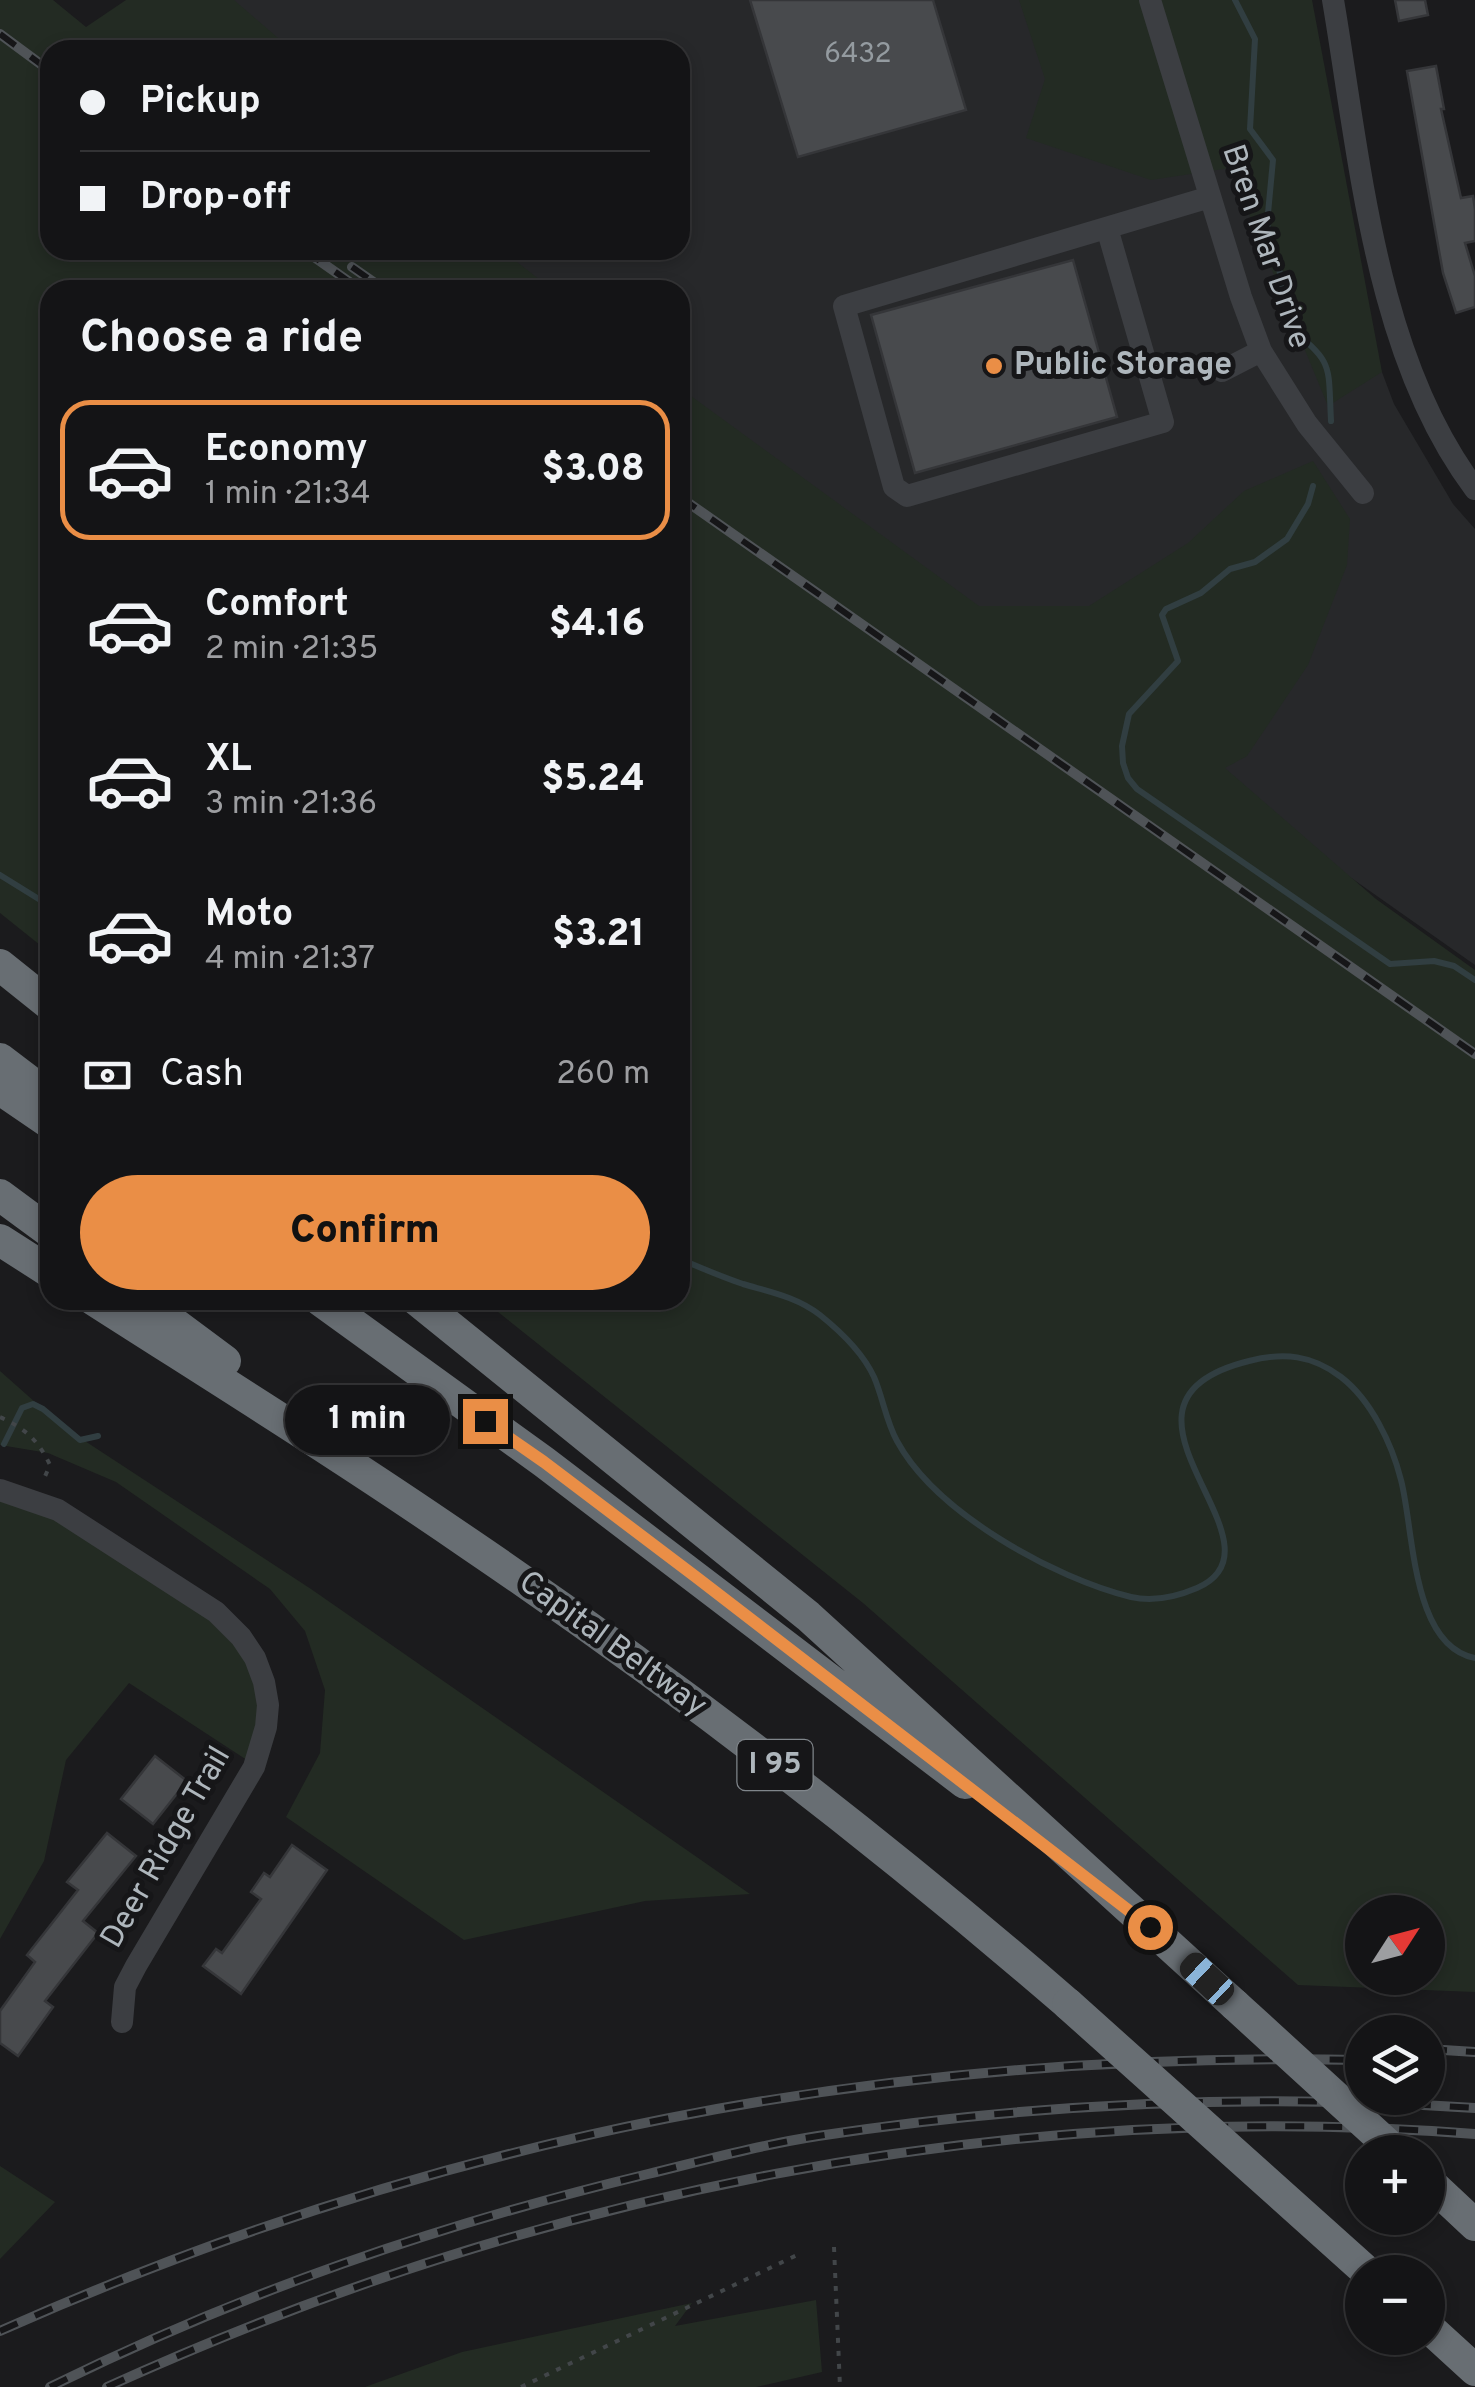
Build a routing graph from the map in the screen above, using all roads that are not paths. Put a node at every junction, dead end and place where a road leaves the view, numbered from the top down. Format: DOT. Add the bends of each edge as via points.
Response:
graph roads {
  1 [pos="1150,0"];
  2 [pos="1332,0"];
  3 [pos="1210,197"];
  4 [pos="1107,228"];
  5 [pos="1261,351"];
  6 [pos="1222,371"];
  7 [pos="1475,489"];
  8 [pos="1363,493"];
  9 [pos="0,965"];
  10 [pos="40,997"];
  11 [pos="0,1059"];
  12 [pos="0,1089"];
  13 [pos="40,1089"];
  14 [pos="40,1116"];
  15 [pos="0,1195"];
  16 [pos="40,1225"];
  17 [pos="0,1240"];
  18 [pos="40,1266"];
  19 [pos="109,1310"];
  20 [pos="155,1310"];
  21 [pos="323,1310"];
  22 [pos="334,1310"];
  23 [pos="429,1310"];
  24 [pos="544,1462"];
  25 [pos="0,1490"];
  26 [pos="468,1543"];
  27 [pos="1150,1927"];
  28 [pos="122,2022"];
  29 [pos="1377,2135"];
  30 [pos="1445,2197"];
  31 [pos="1475,2225"];
  32 [pos="1348,2255"];
  33 [pos="1445,2343"];
  34 [pos="1475,2370"];
  1 -- 3 [label="street, Bren Mar Drive"];
  2 -- 7 [label="street" via="1386,297 1425,403"];
  3 -- 4 [label="street"];
  3 -- 5 [label="street, Bren Mar Drive"];
  4 -- 4 [label="street" via="844,306 894,487 907,496 1164,422"];
  5 -- 6 [label="street"];
  5 -- 8 [label="street, Bren Mar Drive" via="1307,424"];
  9 -- 10 [label="highway"];
  11 -- 13 [label="highway"];
  12 -- 14 [label="highway"];
  15 -- 16 [label="highway"];
  17 -- 18 [label="highway"];
  19 -- 26 [label="highway, Capital Beltway"];
  20 -- 26 [label="highway, I 95"];
  21 -- 24 [label="highway"];
  22 -- 24 [label="highway"];
  23 -- 27 [label="highway" via="808,1616"];
  24 -- 27 [label="highway"];
  25 -- 28 [label="street, Deer Ridge Trail" via="99,1533 216,1612 255,1658 268,1705 264,1745 125,1987"];
  26 -- 32 [label="highway, Capital Beltway / I 95, bridge" via="906,1866"];
  27 -- 29 [label="highway, bridge"];
  30 -- 31 [label="highway"];
  33 -- 34 [label="highway"];
}
